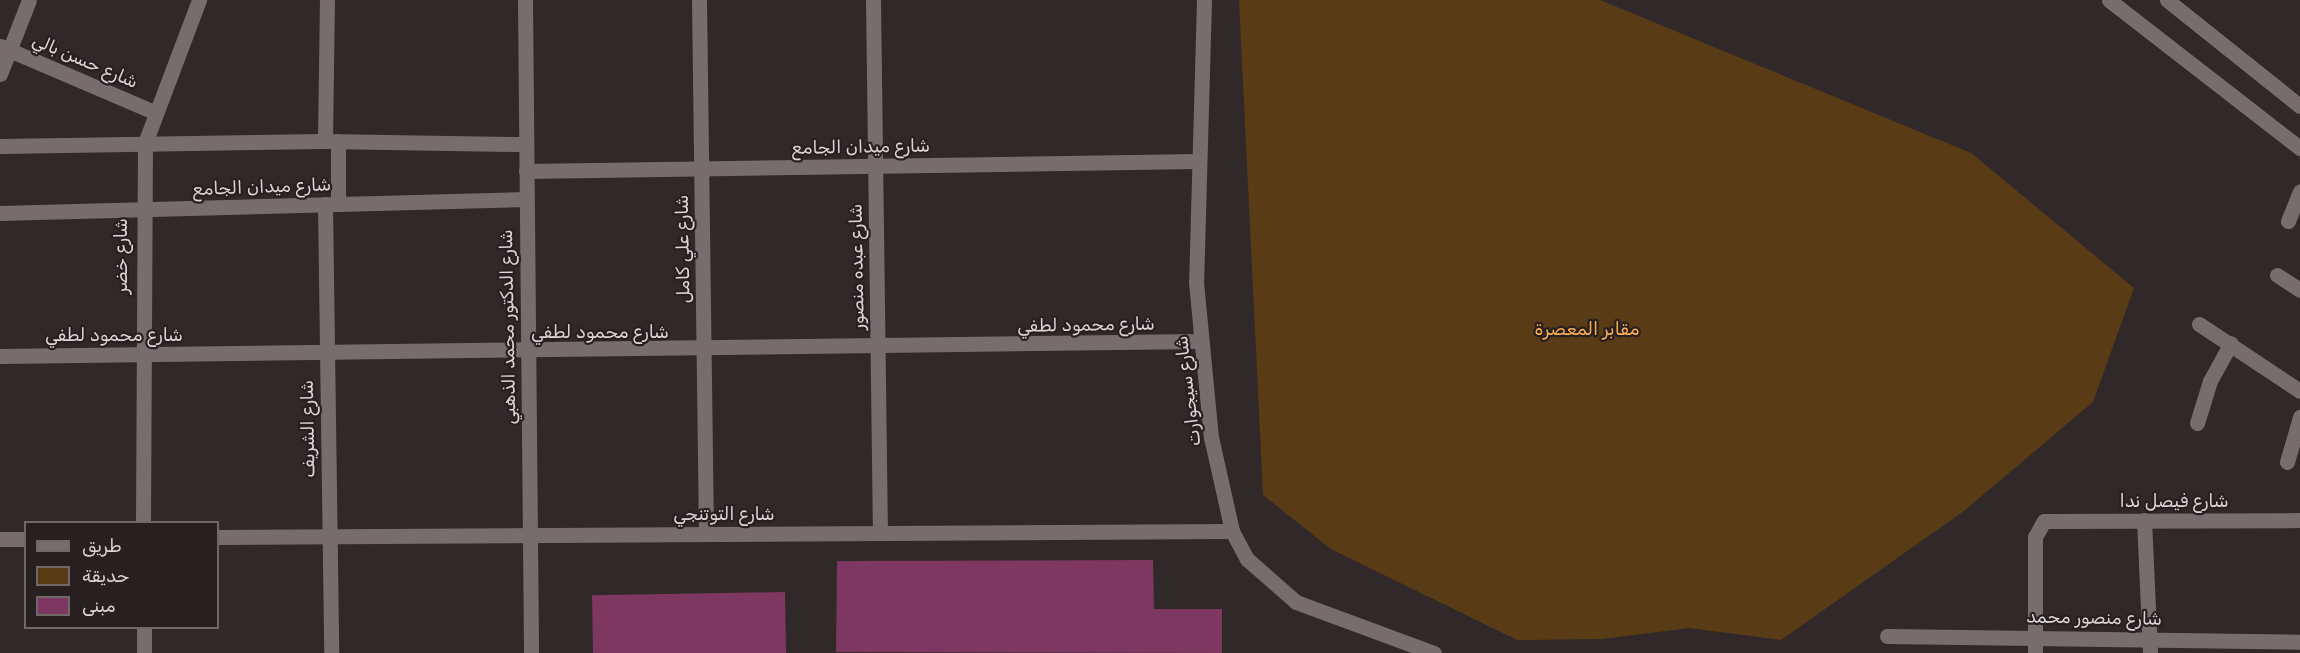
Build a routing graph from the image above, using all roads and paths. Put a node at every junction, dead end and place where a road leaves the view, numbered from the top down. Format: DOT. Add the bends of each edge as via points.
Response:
graph roads {
  1 [pos="29,0"];
  2 [pos="199,0"];
  3 [pos="327,0"];
  4 [pos="525,0"];
  5 [pos="699,0"];
  6 [pos="873,0"];
  7 [pos="1204,0"];
  8 [pos="2109,0"];
  9 [pos="2167,0"];
  10 [pos="5,48"];
  11 [pos="0,74"];
  12 [pos="2300,106"];
  13 [pos="154,112"];
  14 [pos="332,141"];
  15 [pos="145,143"];
  16 [pos="526,144"];
  17 [pos="0,146"];
  18 [pos="2300,148"];
  19 [pos="1197,161"];
  20 [pos="875,166"];
  21 [pos="702,169"];
  22 [pos="526,171"];
  23 [pos="2300,191"];
  24 [pos="526,198"];
  25 [pos="331,204"];
  26 [pos="141,210"];
  27 [pos="0,213"];
  28 [pos="2288,221"];
  29 [pos="2277,275"];
  30 [pos="2300,290"];
  31 [pos="2199,324"];
  32 [pos="1200,341"];
  33 [pos="2231,343"];
  34 [pos="877,349"];
  35 [pos="704,350"];
  36 [pos="528,352"];
  37 [pos="327,353"];
  38 [pos="141,354"];
  39 [pos="0,356"];
  40 [pos="2300,391"];
  41 [pos="2300,417"];
  42 [pos="2197,423"];
  43 [pos="2287,462"];
  44 [pos="2144,520"];
  45 [pos="2300,520"];
  46 [pos="143,521"];
  47 [pos="1232,531"];
  48 [pos="880,533"];
  49 [pos="706,534"];
  50 [pos="530,535"];
  51 [pos="219,537"];
  52 [pos="329,537"];
  53 [pos="0,539"];
  54 [pos="24,539"];
  55 [pos="144,629"];
  56 [pos="1887,636"];
  57 [pos="2300,642"];
  58 [pos="2035,645"];
  59 [pos="2150,646"];
  60 [pos="144,653"];
  61 [pos="331,653"];
  62 [pos="531,653"];
  63 [pos="1434,653"];
  1 -- 10 [label="street"];
  2 -- 13 [label="street, شارع خضر"];
  3 -- 14 [label="street"];
  4 -- 16 [label="street, شارع الدكتور محمد الذهبي"];
  5 -- 21 [label="street, شارع علي كامل"];
  6 -- 20 [label="street, شارع عبده منصور"];
  7 -- 19 [label="street, شارع سيجوارت"];
  8 -- 18 [label="street"];
  9 -- 12 [label="street"];
  10 -- 11 [label="street"];
  10 -- 13 [label="street, شارع حسن بالي"];
  13 -- 15 [label="street, شارع خضر"];
  14 -- 15 [label="street"];
  14 -- 16 [label="street"];
  14 -- 25 [label="street, شارع الشريف"];
  15 -- 17 [label="street"];
  15 -- 26 [label="street, شارع خضر"];
  16 -- 22 [label="street, شارع الدكتور محمد الذهبي"];
  19 -- 20 [label="street, شارع ميدان الجامع"];
  19 -- 32 [label="street, شارع سيجوارت"];
  20 -- 21 [label="street, شارع ميدان الجامع"];
  20 -- 34 [label="street, شارع عبده منصور"];
  21 -- 22 [label="street, شارع ميدان الجامع"];
  21 -- 35 [label="street, شارع علي كامل"];
  22 -- 24 [label="street, شارع الدكتور محمد الذهبي"];
  23 -- 28 [label="street"];
  24 -- 25 [label="street, شارع ميدان الجامع"];
  24 -- 36 [label="street, شارع الدكتور محمد الذهبي"];
  25 -- 26 [label="street, شارع ميدان الجامع"];
  25 -- 37 [label="street, شارع الشريف"];
  26 -- 27 [label="street, شارع ميدان الجامع"];
  26 -- 38 [label="street, شارع خضر"];
  29 -- 30 [label="street"];
  31 -- 33 [label="street"];
  32 -- 34 [label="street, شارع محمود لطفي"];
  32 -- 47 [label="street, شارع سيجوارت" via="1211,437"];
  33 -- 40 [label="street"];
  33 -- 42 [label="street" via="2210,381"];
  34 -- 35 [label="street, شارع محمود لطفي"];
  34 -- 48 [label="street, شارع عبده منصور"];
  35 -- 36 [label="street, شارع محمود لطفي"];
  35 -- 49 [label="street, شارع علي كامل"];
  36 -- 37 [label="street, شارع محمود لطفي"];
  36 -- 50 [label="street, شارع الدكتور محمد الذهبي"];
  37 -- 38 [label="street, شارع محمود لطفي"];
  37 -- 52 [label="street, شارع الشريف"];
  38 -- 39 [label="street, شارع محمود لطفي"];
  38 -- 46 [label="street, شارع خضر"];
  41 -- 43 [label="street"];
  44 -- 45 [label="street, شارع فيصل ندا"];
  44 -- 58 [label="street, شارع فيصل ندا" via="2048,520 2035,532"];
  44 -- 59 [label="street"];
  47 -- 48 [label="street, شارع التوتنجي"];
  47 -- 63 [label="street, شارع سيجوارت" via="1254,567 1296,602"];
  48 -- 49 [label="street, شارع التوتنجي"];
  49 -- 50 [label="street, شارع التوتنجي"];
  50 -- 52 [label="street, شارع التوتنجي"];
  50 -- 62 [label="street, شارع الدكتور محمد الذهبي"];
  51 -- 52 [label="street, شارع التوتنجي"];
  52 -- 61 [label="street, شارع الشريف"];
  53 -- 54 [label="street"];
  55 -- 60 [label="street"];
  56 -- 58 [label="street, شارع منصور محمد"];
  57 -- 59 [label="street, شارع منصور محمد"];
  58 -- 59 [label="street, شارع منصور محمد"];
}
